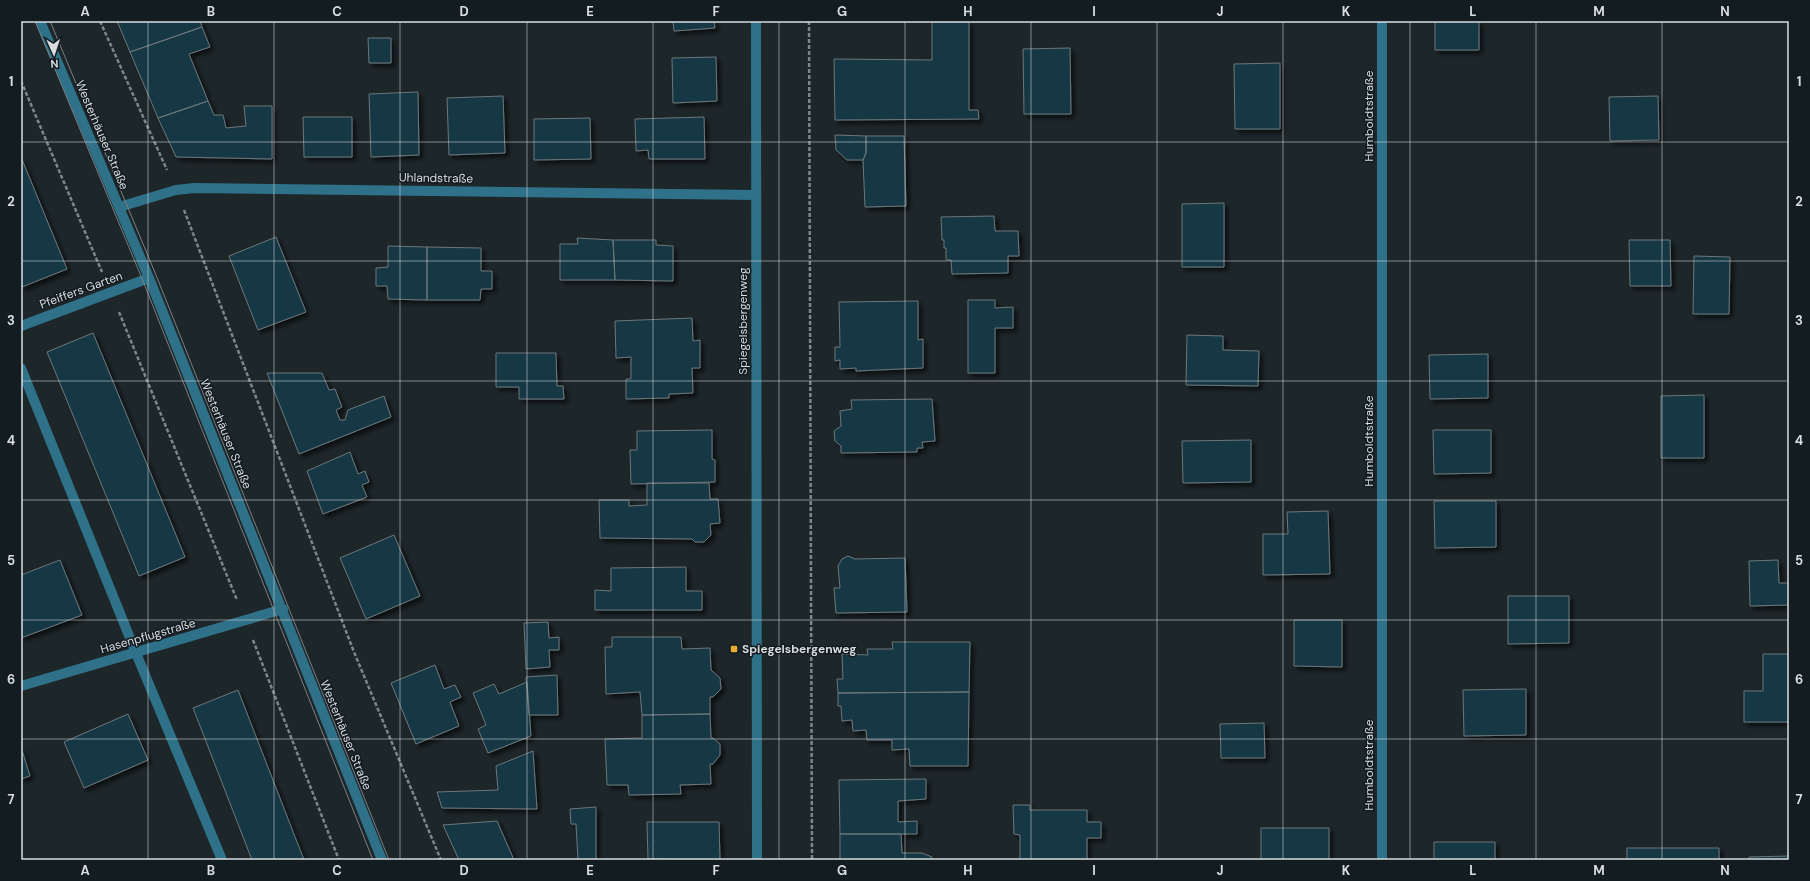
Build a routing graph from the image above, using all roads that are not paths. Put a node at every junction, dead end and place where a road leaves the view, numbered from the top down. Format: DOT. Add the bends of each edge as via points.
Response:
graph roads {
  1 [pos="40,21"];
  2 [pos="756,21"];
  3 [pos="1382,21"];
  4 [pos="756,195"];
  5 [pos="119,207"];
  6 [pos="149,278"];
  7 [pos="21,326"];
  8 [pos="21,368"];
  9 [pos="283,609"];
  10 [pos="136,653"];
  11 [pos="21,686"];
  12 [pos="222,860"];
  13 [pos="382,860"];
  14 [pos="757,860"];
  15 [pos="1382,860"];
  1 -- 5 [label="street, Westerhäuser Straße"];
  2 -- 4 [label="street, Spiegelsbergenweg"];
  3 -- 15 [label="street, Humboldtstraße"];
  4 -- 5 [label="street, Uhlandstraße" via="194,188 176,190"];
  4 -- 14 [label="street, Spiegelsbergenweg"];
  5 -- 6 [label="street, Westerhäuser Straße"];
  6 -- 7 [label="street, Pfeiffers Garten"];
  6 -- 9 [label="street, Westerhäuser Straße"];
  8 -- 10 [label="street"];
  9 -- 10 [label="street, Hasenpflugstraße"];
  9 -- 13 [label="street, Westerhäuser Straße"];
  10 -- 11 [label="street, Hasenpflugstraße"];
  10 -- 12 [label="street"];
}
